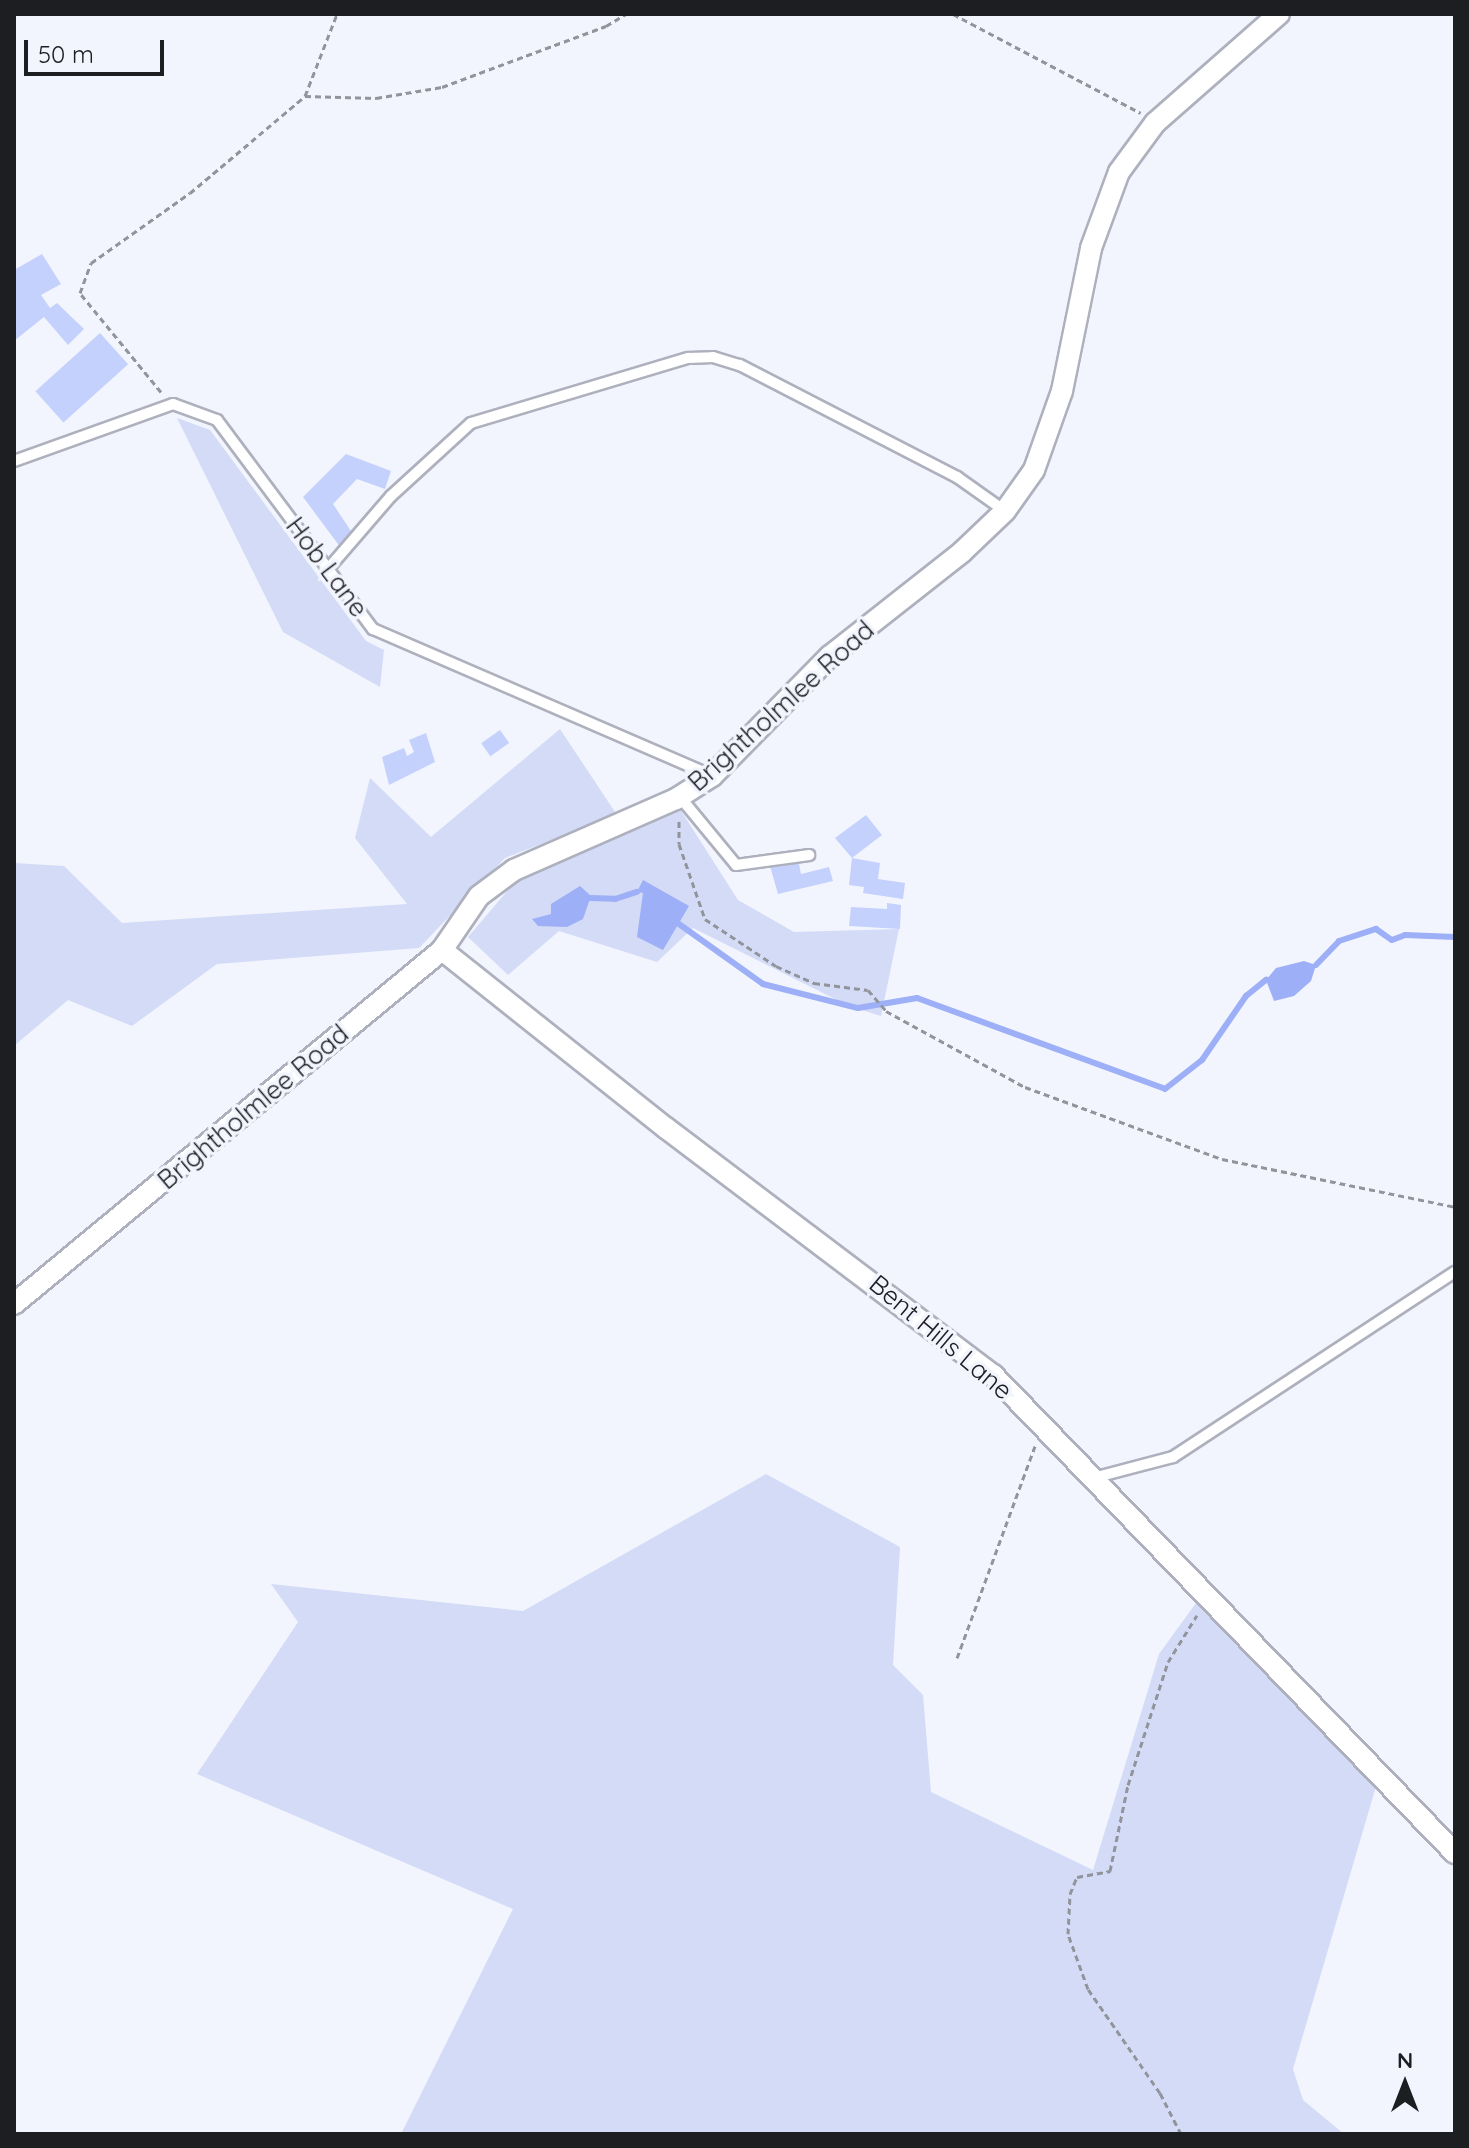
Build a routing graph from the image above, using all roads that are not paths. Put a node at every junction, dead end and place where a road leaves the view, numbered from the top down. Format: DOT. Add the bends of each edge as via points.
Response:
graph roads {
  1 [pos="1279,14"];
  2 [pos="14,461"];
  3 [pos="1005,511"];
  4 [pos="328,569"];
  5 [pos="712,776"];
  6 [pos="676,799"];
  7 [pos="809,855"];
  8 [pos="442,950"];
  9 [pos="1455,1272"];
  10 [pos="14,1304"];
  11 [pos="1093,1478"];
  12 [pos="1455,1853"];
  1 -- 3 [label="street, Brightholmlee Road" via="1155,123 1131,151 1098,222 1062,391 1034,470"];
  2 -- 4 [label="lane, Hob Lane" via="169,405 217,420"];
  3 -- 4 [label="lane" via="957,477 740,365 713,357 688,358 471,423 391,496"];
  3 -- 5 [label="street, Brightholmlee Road" via="962,552 830,656"];
  4 -- 5 [label="lane, Hob Lane" via="373,629"];
  5 -- 6 [label="street, Brightholmlee Road"];
  6 -- 7 [label="lane" via="736,865"];
  6 -- 8 [label="street, Brightholmlee Road" via="514,870 479,896"];
  8 -- 10 [label="street, Brightholmlee Road"];
  8 -- 11 [label="street, Bent Hills Lane" via="666,1128 993,1375"];
  9 -- 11 [label="lane" via="1173,1457"];
  11 -- 12 [label="street, Bent Hills Lane"];
}
